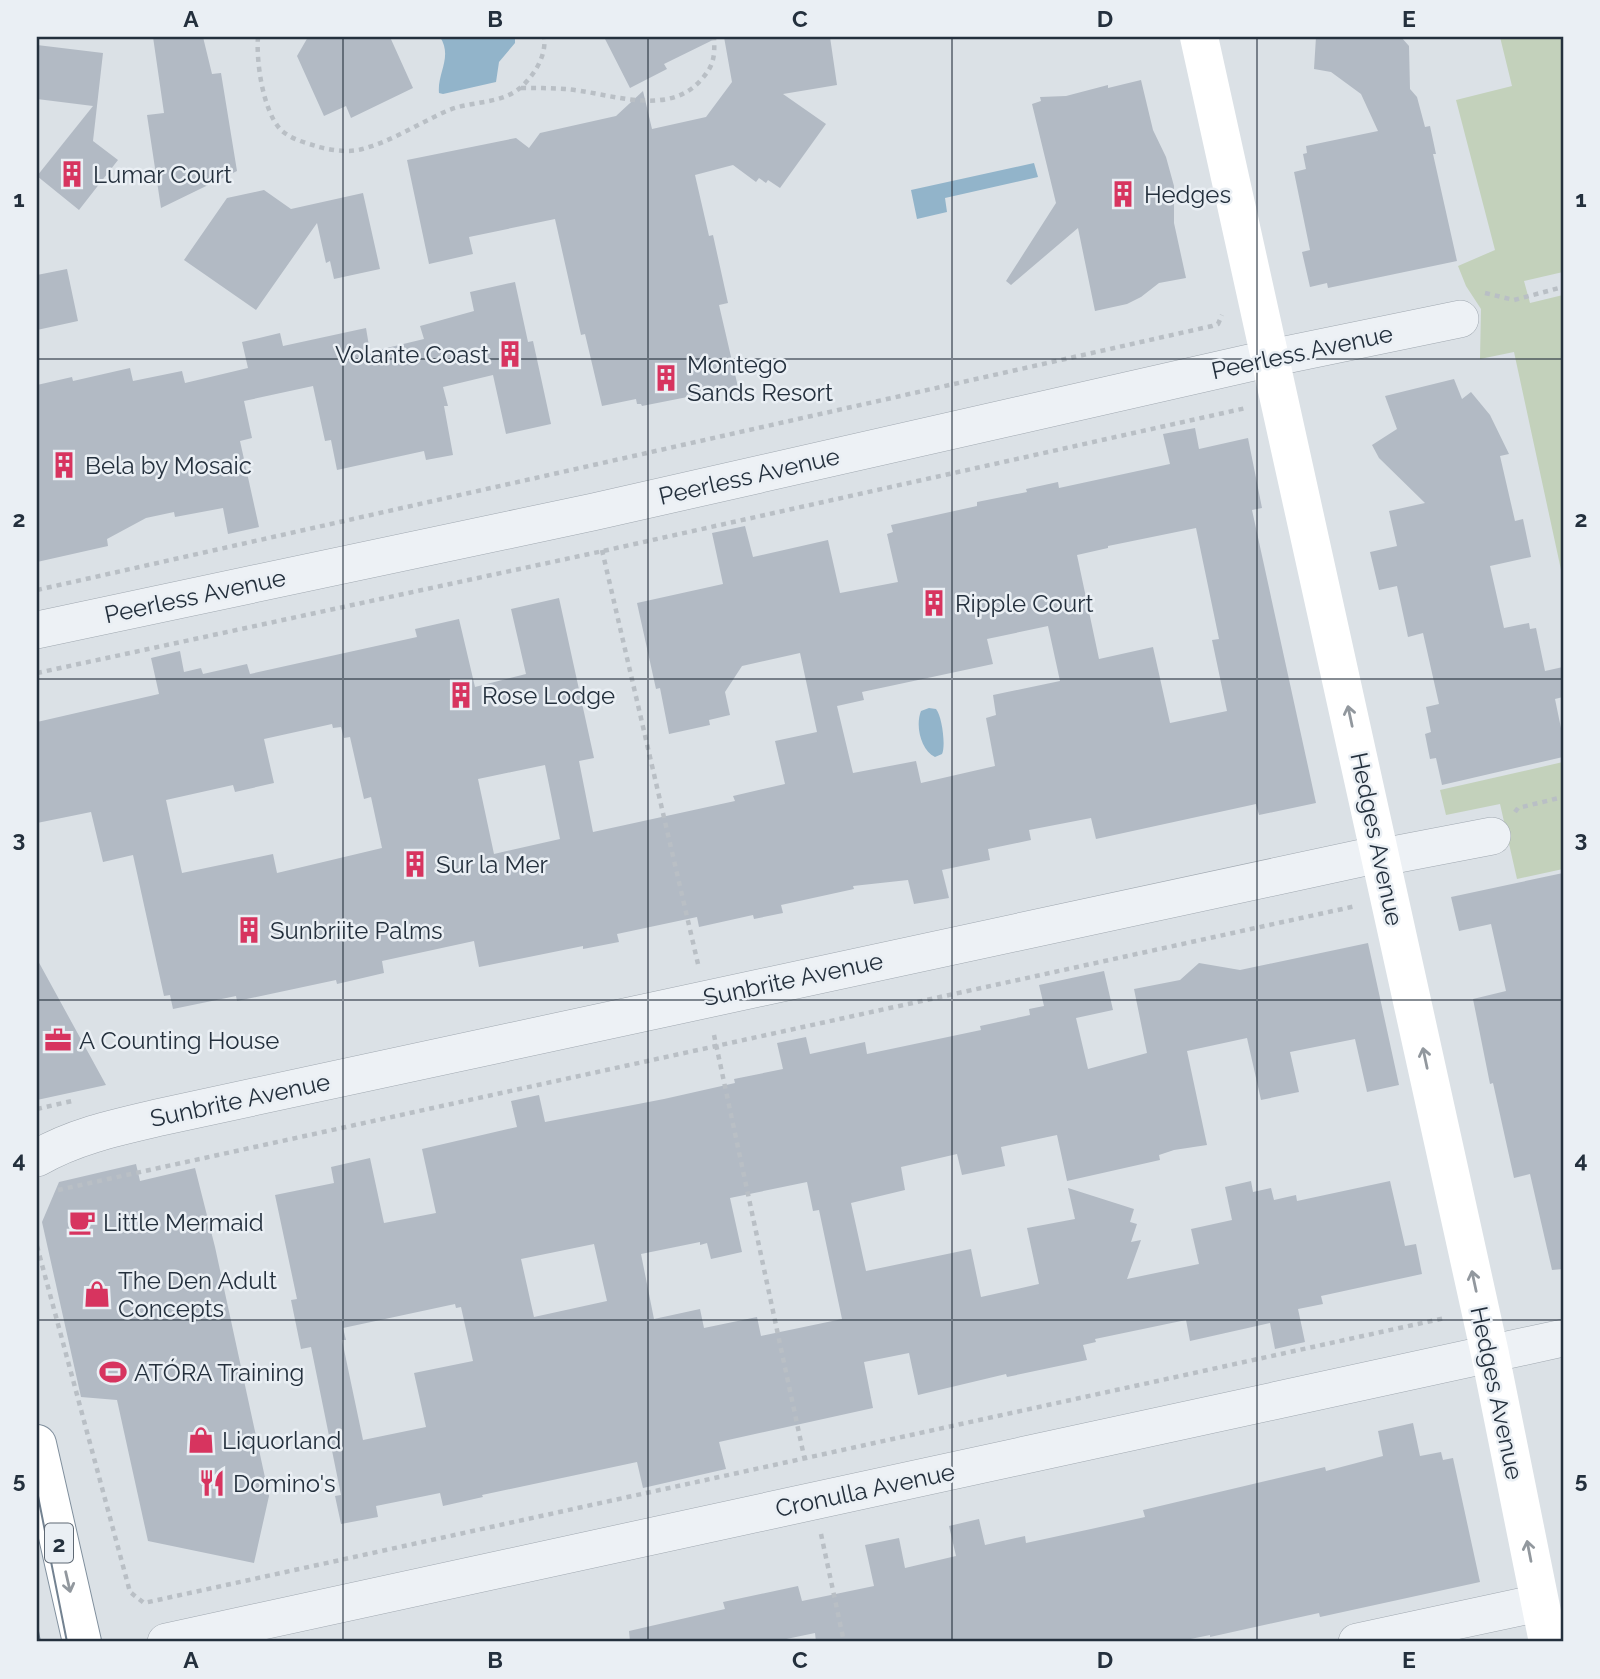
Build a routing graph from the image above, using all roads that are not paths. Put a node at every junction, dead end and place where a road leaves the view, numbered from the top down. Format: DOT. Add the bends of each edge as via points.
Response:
graph roads {
  1 [pos="1199,37"];
  2 [pos="1460,319"];
  3 [pos="1271,358"];
  4 [pos="37,630"];
  5 [pos="1493,836"];
  6 [pos="1380,854"];
  7 [pos="96,1133"];
  8 [pos="37,1136"];
  9 [pos="37,1158"];
  10 [pos="1563,1338"];
  11 [pos="1489,1354"];
  12 [pos="37,1444"];
  13 [pos="1539,1602"];
  14 [pos="82,1642"];
  15 [pos="166,1642"];
  16 [pos="1357,1642"];
  17 [pos="1548,1642"];
  1 -- 3 [label="main road, Hedges Avenue"];
  2 -- 3 [label="street, Peerless Avenue"];
  3 -- 4 [label="street, Peerless Avenue" via="593,512"];
  6 -- 3 [label="main road, Hedges Avenue, one-way"];
  5 -- 6 [label="street, Sunbrite Avenue"];
  6 -- 7 [label="street, Sunbrite Avenue" via="702,981"];
  11 -- 6 [label="main road, Hedges Avenue, one-way"];
  7 -- 8 [label="street, Sunbrite Avenue"];
  7 -- 9 [label="street, Sunbrite Avenue"];
  10 -- 11 [label="street, Cronulla Avenue"];
  13 -- 11 [label="main road, Hedges Avenue, one-way"];
  11 -- 15 [label="street, Cronulla Avenue"];
  12 -- 14 [label="main road, 2, one-way"];
  13 -- 16 [label="street"];
  13 -- 17 [label="main road, Hedges Avenue"];
}
